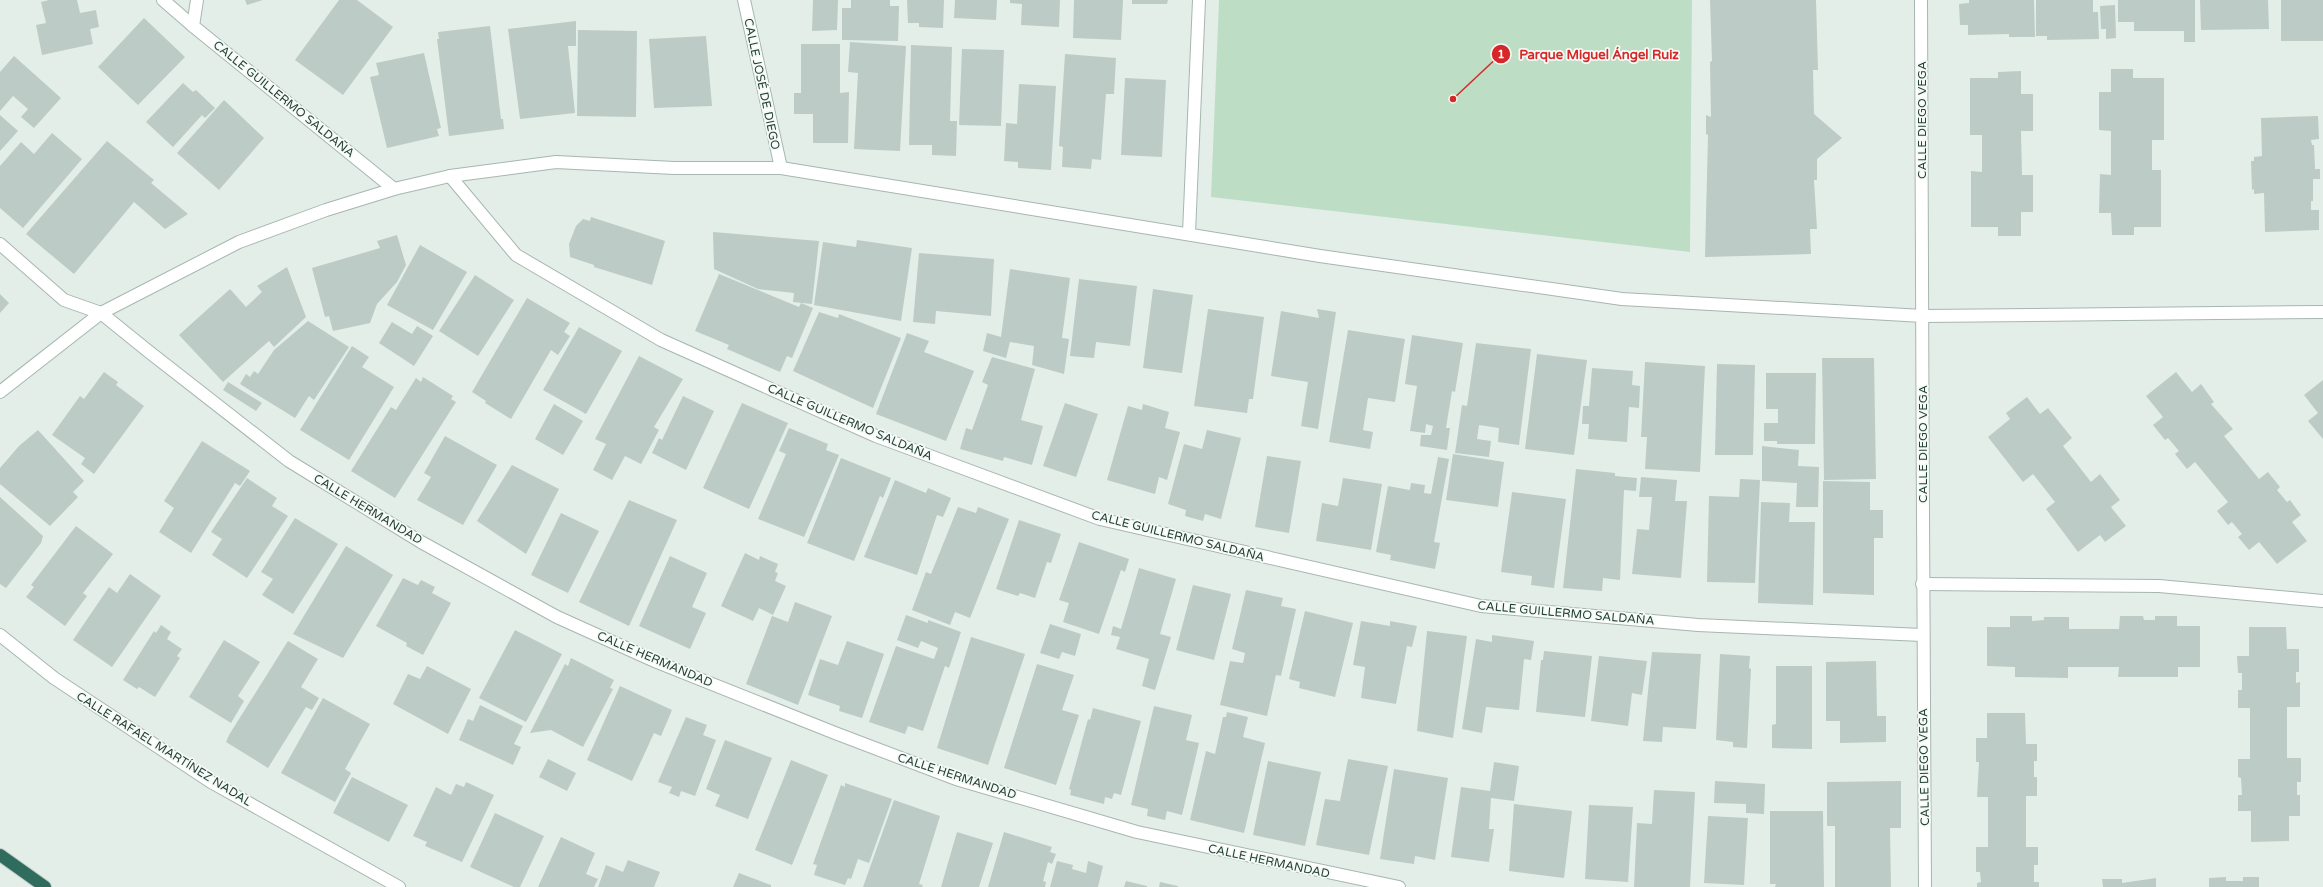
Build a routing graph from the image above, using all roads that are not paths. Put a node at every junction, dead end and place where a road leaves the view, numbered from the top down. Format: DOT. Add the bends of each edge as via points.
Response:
graph roads {
  1 [pos="163,0"];
  2 [pos="197,0"];
  3 [pos="744,0"];
  4 [pos="1199,0"];
  5 [pos="1921,0"];
  6 [pos="193,26"];
  7 [pos="781,168"];
  8 [pos="450,176"];
  9 [pos="394,189"];
  10 [pos="1188,233"];
  11 [pos="0,244"];
  12 [pos="2323,312"];
  13 [pos="101,313"];
  14 [pos="1924,316"];
  15 [pos="0,392"];
  16 [pos="1922,584"];
  17 [pos="2323,601"];
  18 [pos="0,635"];
  19 [pos="1922,635"];
  20 [pos="0,855"];
  21 [pos="45,887"];
  22 [pos="398,887"];
  23 [pos="1399,887"];
  24 [pos="1925,887"];
  1 -- 6 [label="street, CALLE GUILLERMO SALDAÑA"];
  2 -- 6 [label="street"];
  3 -- 7 [label="street, CALLE JOSÉ DE DIEGO"];
  4 -- 10 [label="street"];
  5 -- 14 [label="street, CALLE DIEGO VEGA"];
  6 -- 9 [label="street, CALLE GUILLERMO SALDAÑA"];
  7 -- 8 [label="street" via="674,168 556,162"];
  7 -- 10 [label="street"];
  8 -- 9 [label="street"];
  8 -- 19 [label="street, CALLE GUILLERMO SALDAÑA" via="516,255 661,340 876,436 1100,519 1481,606 1698,625"];
  9 -- 13 [label="street" via="326,210 239,242"];
  10 -- 14 [label="street" via="1320,256 1622,299"];
  11 -- 13 [label="street, CALLE HERMANDAD" via="64,300"];
  12 -- 14 [label="street"];
  13 -- 15 [label="street"];
  13 -- 23 [label="street, CALLE HERMANDAD" via="289,461 421,542 557,617 657,662 956,779 1137,832"];
  14 -- 16 [label="street, CALLE DIEGO VEGA"];
  16 -- 17 [label="street" via="2159,586"];
  16 -- 19 [label="street, CALLE DIEGO VEGA"];
  18 -- 22 [label="street, CALLE RAFAEL MARTÍNEZ NADAL" via="54,678 211,782"];
  19 -- 24 [label="street, CALLE DIEGO VEGA"];
  20 -- 21 [label="highway"];
}
